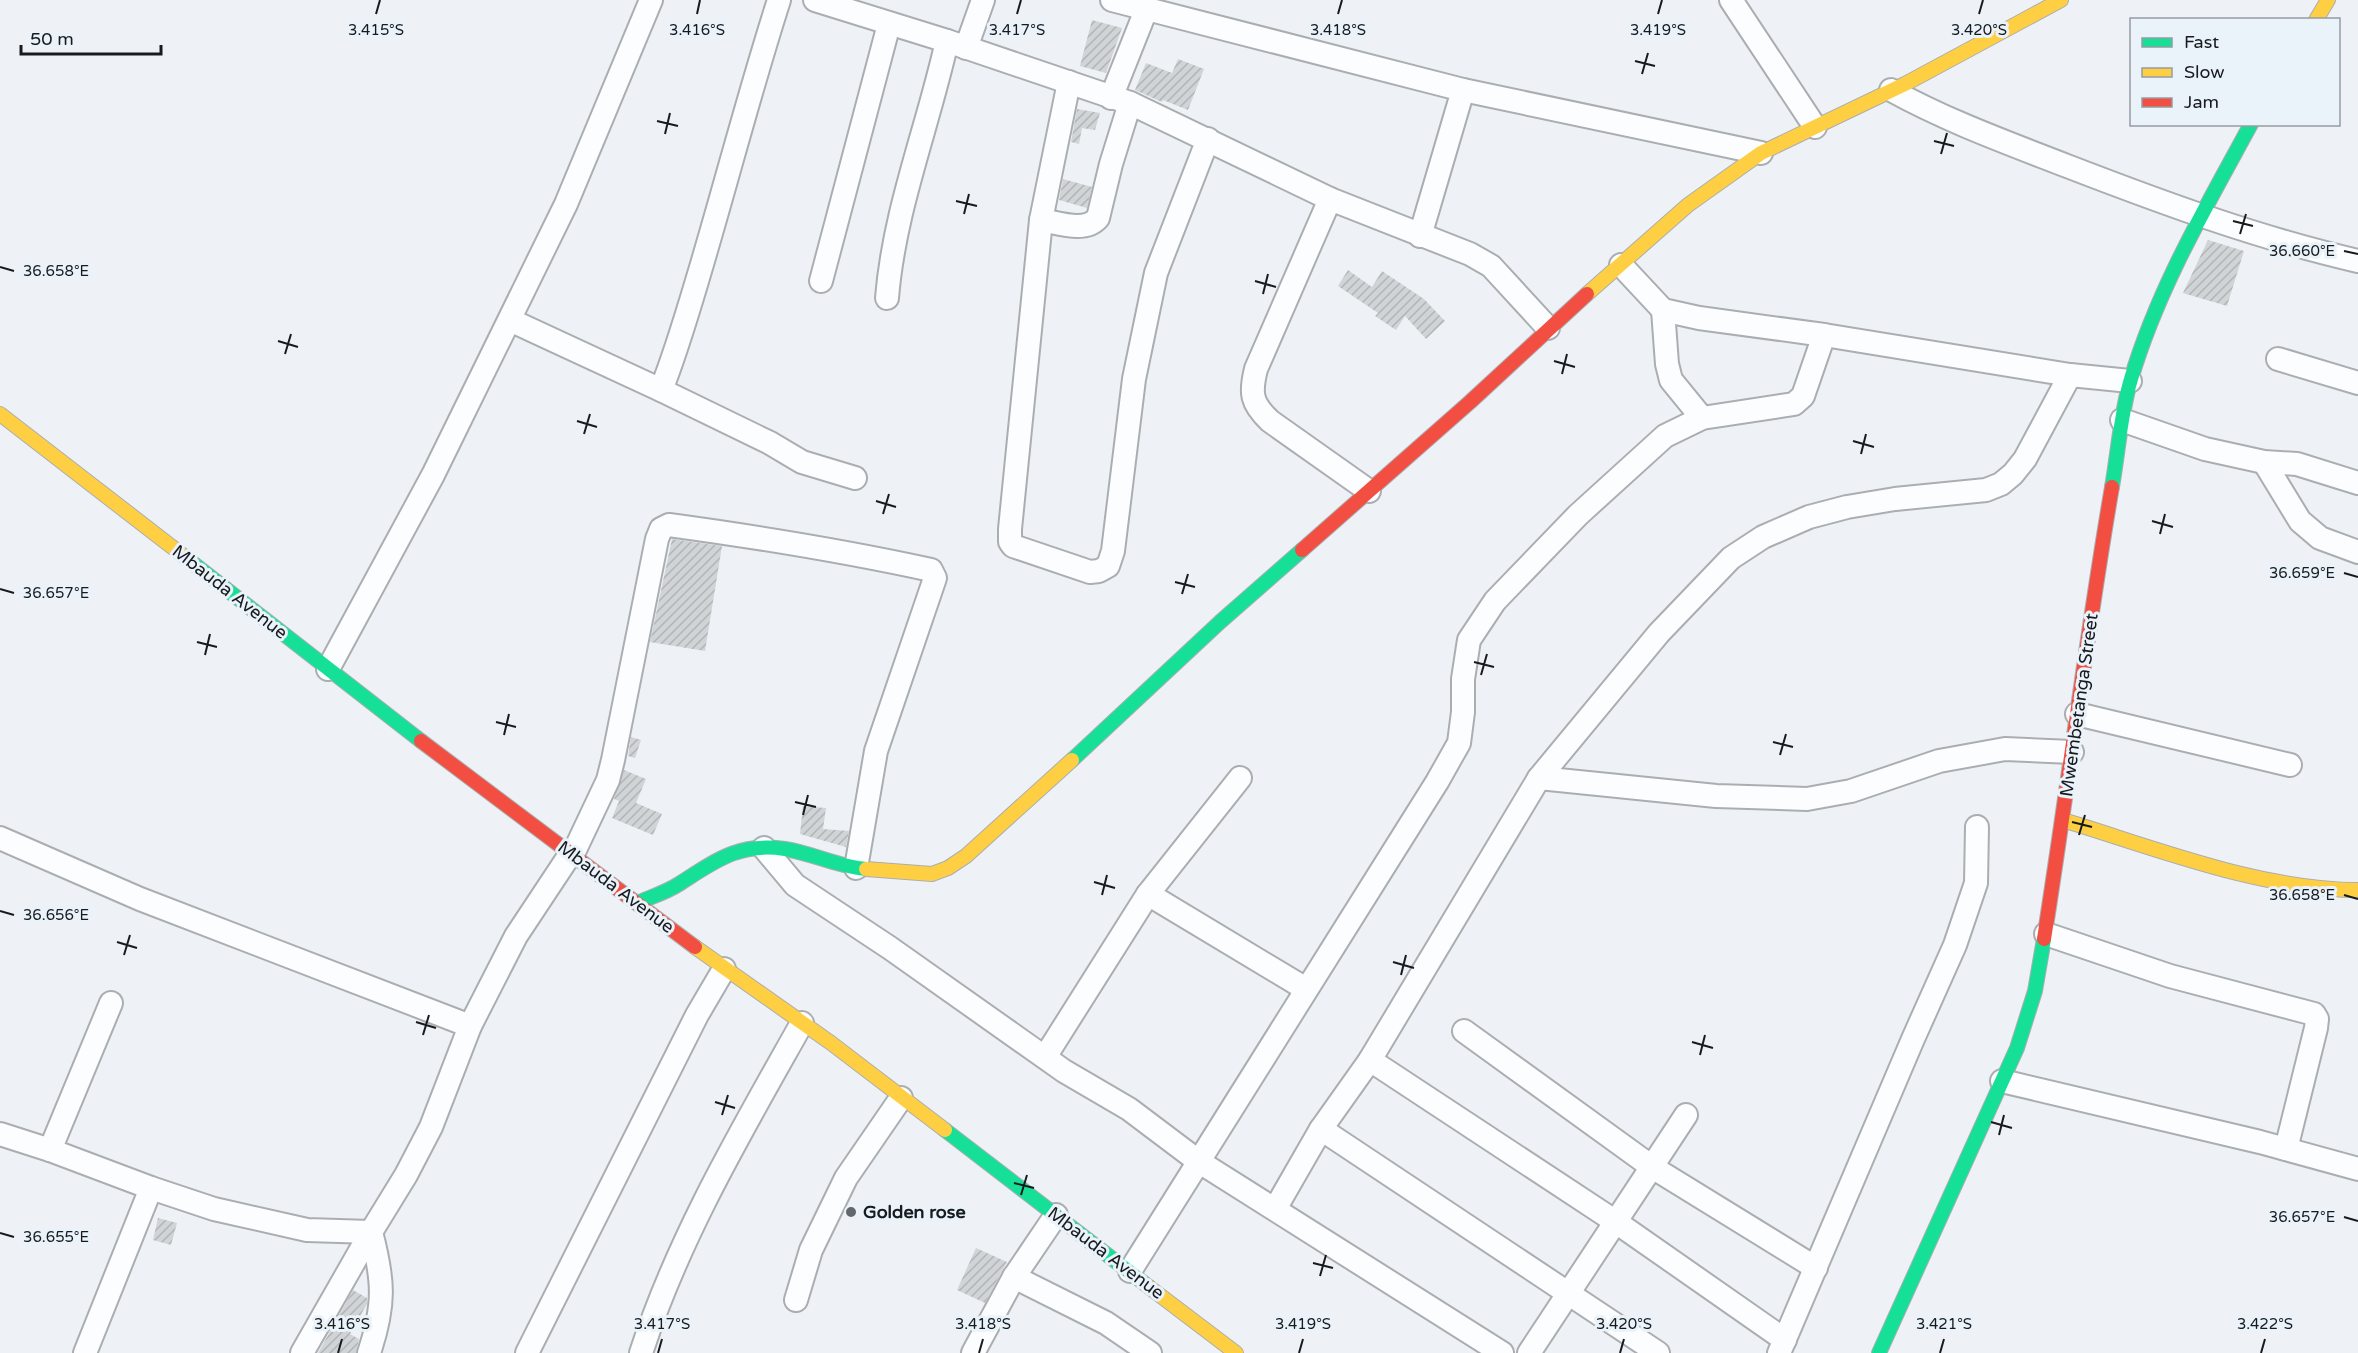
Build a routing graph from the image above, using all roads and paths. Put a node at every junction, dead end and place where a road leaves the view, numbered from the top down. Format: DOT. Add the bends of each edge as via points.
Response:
graph roads {
  1 [pos="651,0"];
  2 [pos="779,0"];
  3 [pos="815,0"];
  4 [pos="982,0"];
  5 [pos="1112,0"];
  6 [pos="1731,0"];
  7 [pos="2328,0"];
  8 [pos="2046,3"];
  9 [pos="1146,10"];
  10 [pos="880,14"];
  11 [pos="2317,18"];
  12 [pos="957,45"];
  13 [pos="1069,82"];
  14 [pos="1463,90"];
  15 [pos="1891,90"];
  16 [pos="1121,100"];
  17 [pos="2250,126"];
  18 [pos="1815,127"];
  19 [pos="1208,139"];
  20 [pos="1761,153"];
  21 [pos="1330,199"];
  22 [pos="2200,216"];
  23 [pos="1041,220"];
  24 [pos="1420,236"];
  25 [pos="2358,261"];
  26 [pos="1620,265"];
  27 [pos="821,281"];
  28 [pos="887,298"];
  29 [pos="1663,310"];
  30 [pos="510,320"];
  31 [pos="1548,328"];
  32 [pos="1824,335"];
  33 [pos="2278,359"];
  34 [pos="2070,375"];
  35 [pos="2130,381"];
  36 [pos="2358,383"];
  37 [pos="661,390"];
  38 [pos="0,414"];
  39 [pos="1702,418"];
  40 [pos="2122,420"];
  41 [pos="2264,462"];
  42 [pos="855,478"];
  43 [pos="2358,483"];
  44 [pos="1369,491"];
  45 [pos="2358,552"];
  46 [pos="328,669"];
  47 [pos="2077,714"];
  48 [pos="2072,752"];
  49 [pos="2290,765"];
  50 [pos="1240,778"];
  51 [pos="1539,778"];
  52 [pos="2063,820"];
  53 [pos="1977,827"];
  54 [pos="0,838"];
  55 [pos="764,848"];
  56 [pos="573,854"];
  57 [pos="856,868"];
  58 [pos="2358,890"];
  59 [pos="1148,894"];
  60 [pos="637,903"];
  61 [pos="2046,934"];
  62 [pos="724,969"];
  63 [pos="1306,989"];
  64 [pos="111,1003"];
  65 [pos="802,1023"];
  66 [pos="470,1026"];
  67 [pos="1464,1031"];
  68 [pos="1045,1057"];
  69 [pos="1370,1060"];
  70 [pos="2002,1081"];
  71 [pos="901,1098"];
  72 [pos="1686,1115"];
  73 [pos="1321,1129"];
  74 [pos="0,1134"];
  75 [pos="2286,1149"];
  76 [pos="50,1150"];
  77 [pos="1198,1161"];
  78 [pos="1652,1167"];
  79 [pos="2358,1169"];
  80 [pos="151,1188"];
  81 [pos="1275,1209"];
  82 [pos="1056,1215"];
  83 [pos="1616,1222"];
  84 [pos="371,1232"];
  85 [pos="1816,1268"];
  86 [pos="1130,1271"];
  87 [pos="1014,1277"];
  88 [pos="1568,1294"];
  89 [pos="796,1300"];
  90 [pos="1782,1347"];
  91 [pos="85,1353"];
  92 [pos="302,1353"];
  93 [pos="369,1353"];
  94 [pos="527,1353"];
  95 [pos="641,1353"];
  96 [pos="974,1353"];
  97 [pos="1150,1353"];
  98 [pos="1236,1353"];
  99 [pos="1502,1353"];
  100 [pos="1529,1353"];
  101 [pos="1658,1353"];
  102 [pos="1879,1353"];
  1 -- 30 [label="street" via="566,204"];
  2 -- 37 [label="street"];
  3 -- 10 [label="street"];
  4 -- 12 [label="street"];
  5 -- 9 [label="street"];
  6 -- 18 [label="street"];
  7 -- 11 [label="street"];
  8 -- 15 [label="street"];
  9 -- 14 [label="street"];
  9 -- 16 [label="street"];
  10 -- 12 [label="street"];
  10 -- 27 [label="street"];
  12 -- 13 [label="street"];
  12 -- 28 [label="street" via="898,223"];
  13 -- 16 [label="street"];
  13 -- 23 [label="street"];
  14 -- 20 [label="street"];
  14 -- 24 [label="street"];
  15 -- 18 [label="street"];
  15 -- 22 [label="street" via="1998,139"];
  16 -- 19 [label="street"];
  16 -- 23 [label="street" via="1112,164 1098,218 1084,227"];
  17 -- 22 [label="street, Mwembetanga Street"];
  18 -- 20 [label="street"];
  19 -- 21 [label="street"];
  19 -- 23 [label="street" via="1156,273 1134,379 1113,551 1108,567 1099,571 1090,572 1010,542"];
  20 -- 26 [label="street" via="1688,205"];
  21 -- 24 [label="street"];
  21 -- 44 [label="street" via="1256,369 1252,397 1270,421"];
  22 -- 25 [label="street" via="2277,242"];
  22 -- 35 [label="street, Mwembetanga Street" via="2153,316"];
  24 -- 31 [label="street" via="1491,266"];
  26 -- 29 [label="street"];
  26 -- 31 [label="street"];
  29 -- 32 [label="street"];
  29 -- 39 [label="street" via="1671,380"];
  30 -- 37 [label="street"];
  30 -- 46 [label="street" via="434,475"];
  31 -- 44 [label="street"];
  32 -- 34 [label="street"];
  32 -- 39 [label="street" via="1803,396 1794,404"];
  33 -- 36 [label="street"];
  34 -- 35 [label="street"];
  34 -- 51 [label="street" via="2025,459 2001,484 1986,490 1847,507 1809,517 1763,537 1731,558 1659,633"];
  35 -- 40 [label="street, Mwembetanga Street"];
  37 -- 42 [label="street" via="802,462"];
  38 -- 46 [label="street, Mbauda Avenue"];
  39 -- 63 [label="street" via="1665,436 1578,516 1495,601 1469,640 1462,679 1459,742"];
  40 -- 41 [label="street" via="2205,449"];
  40 -- 47 [label="street, Mwembetanga Street"];
  41 -- 43 [label="street" via="2297,464"];
  41 -- 45 [label="street" via="2300,521 2320,538"];
  44 -- 57 [label="street" via="966,856 932,874"];
  46 -- 56 [label="street, Mbauda Avenue"];
  47 -- 48 [label="street, Mwembetanga Street"];
  47 -- 49 [label="street"];
  48 -- 51 [label="street" via="2005,748 1939,761 1851,791 1807,799 1716,796"];
  48 -- 52 [label="street, Mwembetanga Street"];
  50 -- 59 [label="street"];
  51 -- 69 [label="street"];
  52 -- 58 [label="street" via="2235,872 2325,890"];
  52 -- 61 [label="street, Mwembetanga Street"];
  53 -- 85 [label="street" via="1976,884 1956,945"];
  54 -- 66 [label="street" via="140,899"];
  55 -- 57 [label="street" via="785,849"];
  55 -- 60 [label="street" via="743,849 724,856 678,885"];
  55 -- 68 [label="street" via="795,885"];
  56 -- 57 [label="street" via="608,780 657,539 661,529 669,525 878,558 933,572 934,581 876,751"];
  56 -- 60 [label="street, Mbauda Avenue"];
  56 -- 66 [label="street" via="516,936"];
  59 -- 63 [label="street"];
  59 -- 68 [label="street"];
  60 -- 62 [label="street, Mbauda Avenue"];
  61 -- 70 [label="street, Mwembetanga Street" via="2035,991"];
  61 -- 75 [label="street" via="2170,976 2314,1014 2316,1028"];
  62 -- 65 [label="street, Mbauda Avenue"];
  62 -- 94 [label="street" via="696,1015"];
  63 -- 77 [label="street"];
  64 -- 76 [label="street"];
  65 -- 71 [label="street, Mbauda Avenue"];
  65 -- 95 [label="street" via="679,1254"];
  66 -- 84 [label="street" via="431,1127"];
  67 -- 78 [label="street"];
  68 -- 77 [label="street" via="1129,1109"];
  69 -- 73 [label="street"];
  69 -- 83 [label="street"];
  70 -- 75 [label="street"];
  70 -- 102 [label="street, Mwembetanga Street"];
  71 -- 82 [label="street, Mbauda Avenue"];
  71 -- 89 [label="street" via="846,1178 811,1250"];
  72 -- 78 [label="street"];
  73 -- 81 [label="street"];
  73 -- 88 [label="street"];
  74 -- 76 [label="street"];
  75 -- 79 [label="street"];
  76 -- 80 [label="street"];
  77 -- 81 [label="street"];
  77 -- 86 [label="street"];
  78 -- 83 [label="street"];
  78 -- 85 [label="street"];
  80 -- 84 [label="street" via="214,1209 307,1230"];
  80 -- 91 [label="street"];
  81 -- 99 [label="street"];
  82 -- 86 [label="street, Mbauda Avenue"];
  82 -- 87 [label="street"];
  83 -- 88 [label="street"];
  83 -- 90 [label="street"];
  84 -- 92 [label="street"];
  84 -- 93 [label="street" via="382,1288"];
  85 -- 90 [label="street"];
  86 -- 98 [label="street, Mbauda Avenue"];
  87 -- 96 [label="street"];
  87 -- 97 [label="street" via="1106,1323"];
  88 -- 100 [label="street"];
  88 -- 101 [label="street"];
}
